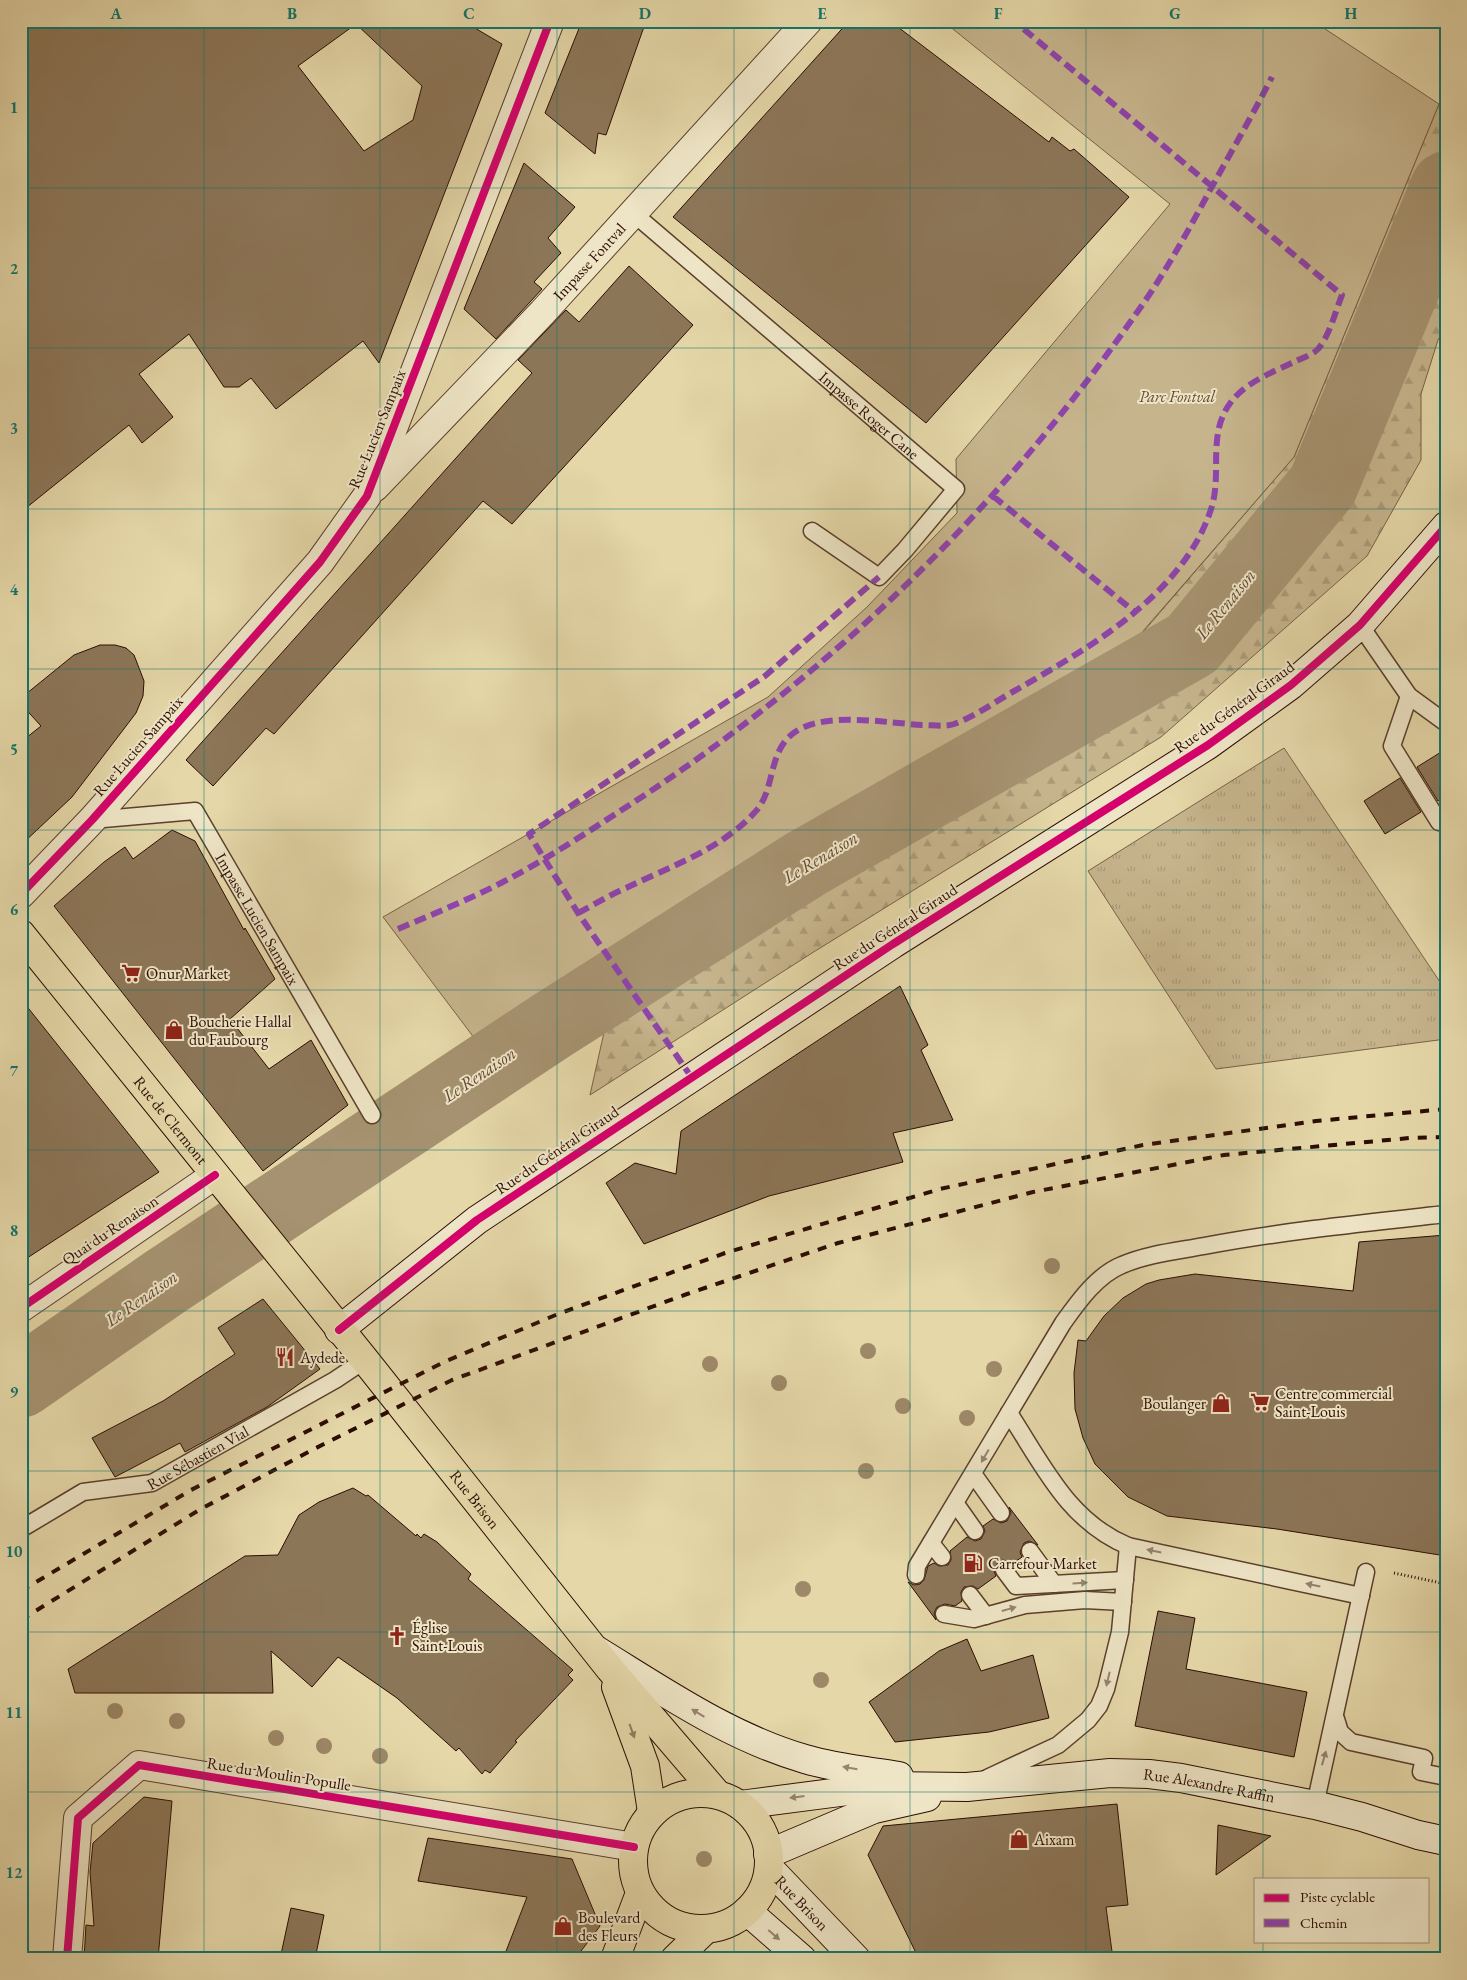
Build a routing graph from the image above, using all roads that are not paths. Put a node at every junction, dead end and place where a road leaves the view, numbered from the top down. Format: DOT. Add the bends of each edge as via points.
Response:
graph roads {
  1 [pos="550,21"];
  2 [pos="808,21"];
  3 [pos="633,213"];
  4 [pos="366,496"];
  5 [pos="1446,526"];
  6 [pos="812,531"];
  7 [pos="1360,626"];
  8 [pos="1410,696"];
  9 [pos="1446,723"];
  10 [pos="1446,817"];
  11 [pos="92,820"];
  12 [pos="21,894"];
  13 [pos="21,934"];
  14 [pos="372,1115"];
  15 [pos="215,1175"];
  16 [pos="1446,1214"];
  17 [pos="21,1308"];
  18 [pos="339,1330"];
  19 [pos="364,1360"];
  20 [pos="1009,1413"];
  21 [pos="974,1475"];
  22 [pos="956,1504"];
  23 [pos="1001,1513"];
  24 [pos="21,1528"];
  25 [pos="975,1531"];
  26 [pos="931,1543"];
  27 [pos="1128,1546"];
  28 [pos="1030,1551"];
  29 [pos="942,1557"];
  30 [pos="1004,1570"];
  31 [pos="1366,1572"];
  32 [pos="916,1576"];
  33 [pos="1125,1580"];
  34 [pos="1054,1584"];
  35 [pos="970,1595"];
  36 [pos="1360,1596"];
  37 [pos="1123,1602"];
  38 [pos="944,1614"];
  39 [pos="986,1616"];
  40 [pos="592,1647"];
  41 [pos="610,1669"];
  42 [pos="1336,1719"];
  43 [pos="1446,1777"];
  44 [pos="967,1787"];
  45 [pos="728,1800"];
  46 [pos="1315,1805"];
  47 [pos="652,1812"];
  48 [pos="1446,1841"];
  49 [pos="634,1847"];
  50 [pos="769,1861"];
  51 [pos="640,1893"];
  52 [pos="747,1911"];
  53 [pos="706,1929"];
  54 [pos="67,1959"];
  55 [pos="614,1959"];
  56 [pos="675,1959"];
  57 [pos="802,1959"];
  58 [pos="856,1959"];
  1 -- 4 [label="street, Rue Lucien Sampaix"];
  2 -- 3 [label="street, Impasse Fontval"];
  3 -- 4 [label="street, Impasse Fontval"];
  3 -- 6 [label="lane, Impasse Roger Cane" via="956,489 879,577"];
  4 -- 11 [label="street, Rue Lucien Sampaix" via="320,562"];
  5 -- 7 [label="street, Rue du Général Giraud"];
  7 -- 8 [label="lane"];
  7 -- 18 [label="street, Rue du Général Giraud" via="1291,685 1208,745 893,944 477,1220"];
  8 -- 9 [label="lane"];
  8 -- 10 [label="lane" via="1392,746 1439,822"];
  11 -- 12 [label="street, Rue Lucien Sampaix"];
  11 -- 14 [label="lane, Impasse Lucien Sampaix" via="195,811"];
  13 -- 15 [label="main road, Rue de Clermont"];
  15 -- 17 [label="street, Quai du Renaison"];
  15 -- 18 [label="main road, Rue de Clermont"];
  16 -- 20 [label="lane" via="1277,1233 1121,1265 1080,1300"];
  18 -- 19 [label="main road, Rue Brison"];
  19 -- 24 [label="lane, Rue Sébastien Vial" via="335,1380 152,1483 83,1492"];
  19 -- 40 [label="main road, Rue Brison"];
  20 -- 21 [label="lane, one-way"];
  20 -- 27 [label="lane" via="1067,1503 1096,1528"];
  21 -- 22 [label="lane"];
  21 -- 23 [label="lane"];
  22 -- 25 [label="lane"];
  22 -- 26 [label="lane"];
  26 -- 29 [label="lane"];
  26 -- 32 [label="lane" via="917,1566"];
  27 -- 33 [label="lane"];
  36 -- 27 [label="lane, one-way"];
  28 -- 34 [label="lane"];
  30 -- 34 [label="lane" via="1016,1586"];
  31 -- 36 [label="lane"];
  34 -- 33 [label="lane, one-way"];
  33 -- 37 [label="lane"];
  35 -- 39 [label="lane"];
  36 -- 42 [label="lane"];
  39 -- 37 [label="lane, one-way" via="1025,1605 1085,1600"];
  37 -- 44 [label="lane, one-way" via="1120,1632 1106,1689 1088,1720 1058,1745"];
  38 -- 39 [label="lane" via="974,1619"];
  40 -- 41 [label="main road, Rue Brison"];
  44 -- 40 [label="street, one-way" via="806,1760 767,1746 710,1720"];
  41 -- 45 [label="main road, Rue Brison"];
  41 -- 47 [label="main road, Rue Brison, one-way" via="645,1766"];
  42 -- 43 [label="lane" via="1340,1732 1350,1742 1424,1758 1421,1772"];
  46 -- 42 [label="lane, one-way" via="1321,1768"];
  44 -- 45 [label="street, Rue Alexandre Raffin, one-way" via="886,1786"];
  44 -- 46 [label="street, Rue Alexandre Raffin" via="1110,1773 1149,1774"];
  44 -- 50 [label="street, Rue Alexandre Raffin" via="874,1809"];
  45 -- 47 [label="main road" via="699,1792 682,1795"];
  45 -- 50 [label="main road" via="754,1818 764,1835"];
  46 -- 48 [label="street, Rue Alexandre Raffin"];
  47 -- 49 [label="main road" via="640,1828"];
  49 -- 51 [label="main road" via="633,1871"];
  49 -- 54 [label="street, Rue du Moulin Populle" via="139,1765 78,1818"];
  50 -- 52 [label="main road" via="765,1884"];
  50 -- 58 [label="street, Rue Brison"];
  51 -- 53 [label="main road" via="652,1909 668,1921 686,1928"];
  51 -- 55 [label="main road"];
  52 -- 53 [label="main road" via="727,1924"];
  52 -- 57 [label="street, one-way"];
  53 -- 56 [label="main road"];
}
